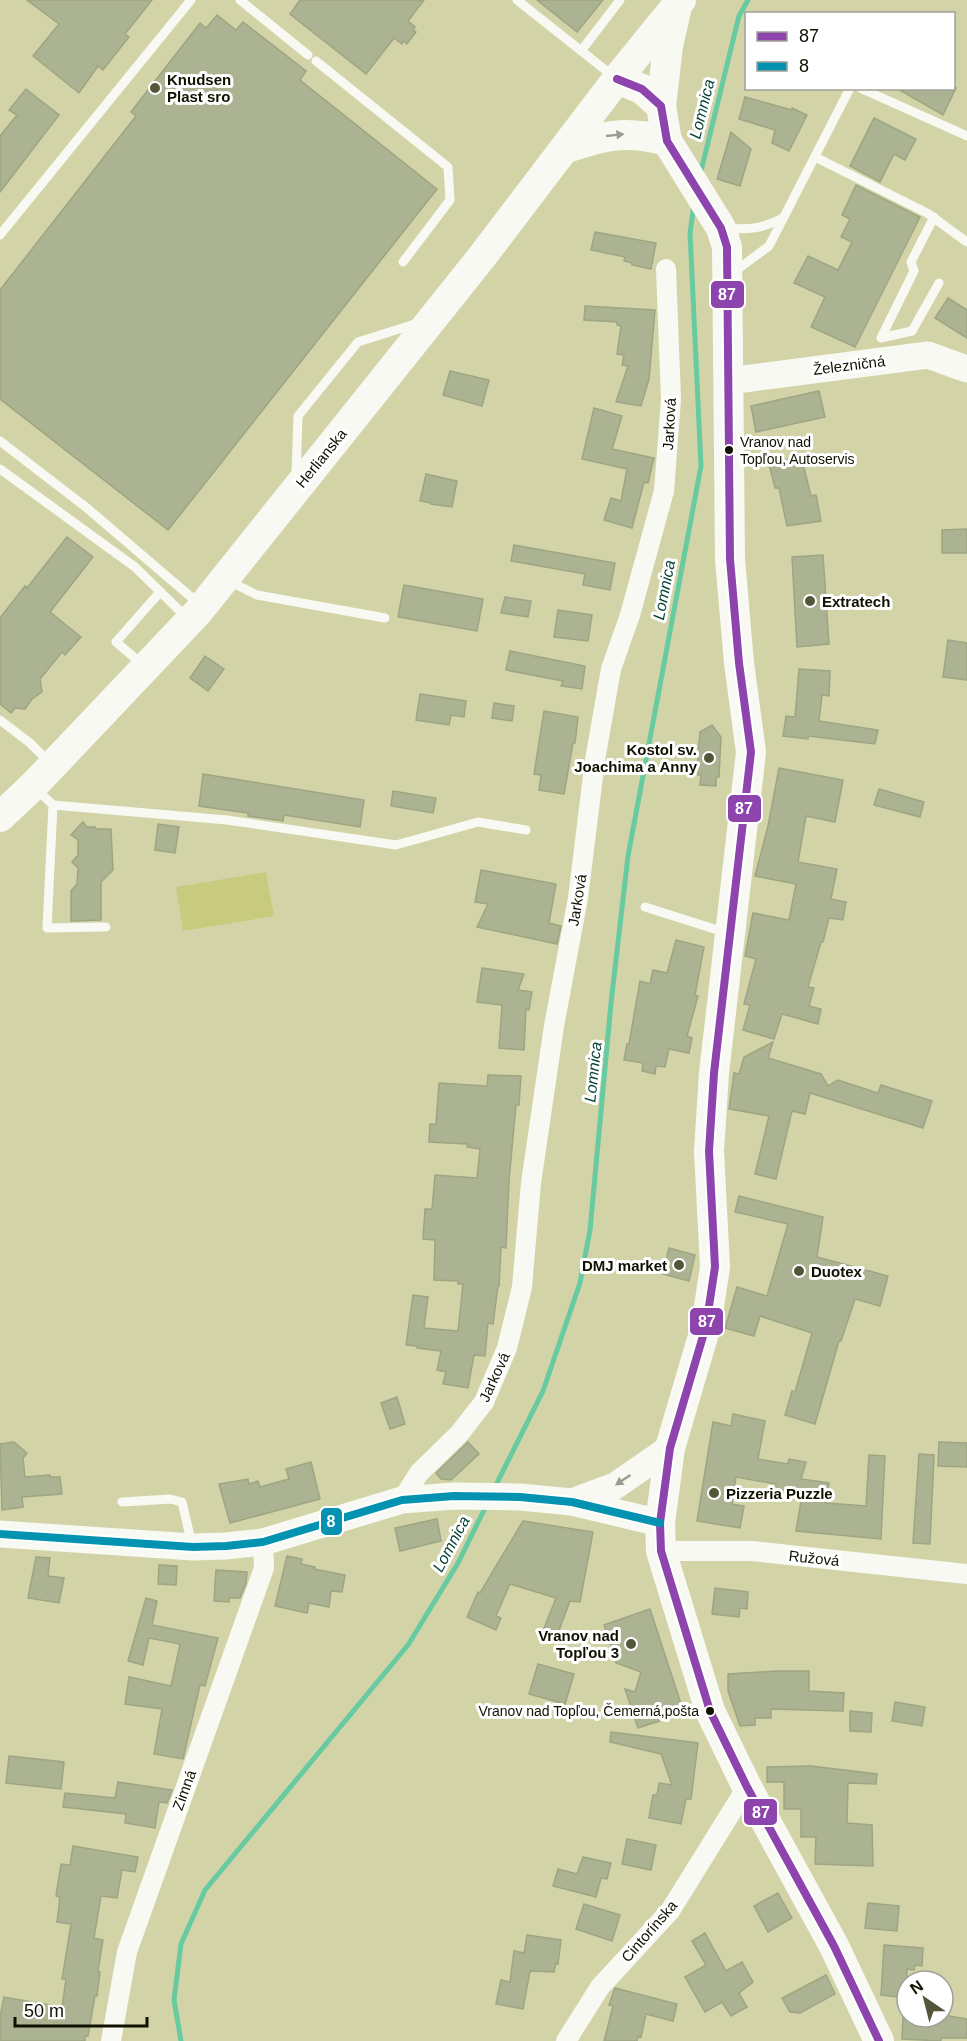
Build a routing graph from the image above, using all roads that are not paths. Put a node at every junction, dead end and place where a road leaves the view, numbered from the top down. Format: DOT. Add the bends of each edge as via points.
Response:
graph roads {
  1 [pos="191,0"];
  2 [pos="240,0"];
  3 [pos="517,0"];
  4 [pos="620,0"];
  5 [pos="679,2"];
  6 [pos="581,51"];
  7 [pos="308,55"];
  8 [pos="316,61"];
  9 [pos="617,79"];
  10 [pos="849,90"];
  11 [pos="864,90"];
  12 [pos="661,106"];
  13 [pos="967,136"];
  14 [pos="667,141"];
  15 [pos="564,149"];
  16 [pos="815,157"];
  17 [pos="783,218"];
  18 [pos="934,218"];
  19 [pos="721,228"];
  20 [pos="0,235"];
  21 [pos="967,242"];
  22 [pos="403,262"];
  23 [pos="666,269"];
  24 [pos="727,276"];
  25 [pos="939,283"];
  26 [pos="433,318"];
  27 [pos="967,369"];
  28 [pos="729,381"];
  29 [pos="0,441"];
  30 [pos="0,470"];
  31 [pos="296,489"];
  32 [pos="224,579"];
  33 [pos="160,592"];
  34 [pos="196,614"];
  35 [pos="385,618"];
  36 [pos="146,667"];
  37 [pos="0,720"];
  38 [pos="46,786"];
  39 [pos="0,817"];
  40 [pos="526,830"];
  41 [pos="645,907"];
  42 [pos="106,927"];
  43 [pos="729,934"];
  44 [pos="670,1448"];
  45 [pos="402,1500"];
  46 [pos="122,1502"];
  47 [pos="572,1502"];
  48 [pos="0,1534"];
  49 [pos="660,1537"];
  50 [pos="263,1542"];
  51 [pos="193,1547"];
  52 [pos="967,1574"];
  53 [pos="747,1787"];
  54 [pos="111,2041"];
  55 [pos="566,2041"];
  56 [pos="879,2041"];
  1 -- 20 [label="lane"];
  2 -- 7 [label="lane"];
  3 -- 6 [label="lane"];
  4 -- 6 [label="lane"];
  5 -- 9 [label="main road, Herlianska"];
  5 -- 12 [label="main road" via="668,46"];
  6 -- 9 [label="lane"];
  8 -- 22 [label="lane" via="448,167 450,200"];
  9 -- 12 [label="main road" via="642,89"];
  9 -- 14 [label="main road" via="652,130"];
  9 -- 15 [label="main road, Herlianska"];
  10 -- 16 [label="lane"];
  11 -- 13 [label="lane"];
  12 -- 14 [label="main road"];
  15 -- 14 [label="main road, one-way" via="616,134"];
  14 -- 19 [label="main road"];
  15 -- 26 [label="main road, Herlianska"];
  16 -- 17 [label="lane"];
  16 -- 18 [label="lane"];
  17 -- 19 [label="lane" via="764,227"];
  17 -- 24 [label="lane" via="770,246"];
  18 -- 21 [label="lane"];
  18 -- 25 [label="lane" via="911,262 914,271 881,338 912,331"];
  19 -- 24 [label="main road" via="727,247"];
  23 -- 45 [label="street, Jarková" via="671,399 664,491 611,669 531,1183 522,1287 507,1348 483,1402 459,1434 419,1473"];
  24 -- 28 [label="main road"];
  26 -- 31 [label="main road, Herlianska"];
  26 -- 31 [label="lane" via="358,342 298,416"];
  27 -- 28 [label="main road, Železničná" via="928,355"];
  28 -- 43 [label="main road" via="730,559 751,752"];
  29 -- 34 [label="lane" via="87,508"];
  30 -- 33 [label="lane" via="135,567"];
  31 -- 32 [label="main road, Herlianska"];
  32 -- 34 [label="main road, Herlianska"];
  32 -- 35 [label="lane" via="257,595"];
  33 -- 34 [label="lane"];
  33 -- 36 [label="lane" via="116,642"];
  34 -- 36 [label="main road, Herlianska"];
  36 -- 38 [label="main road, Herlianska"];
  37 -- 38 [label="lane" via="30,743"];
  38 -- 39 [label="main road, Herlianska"];
  38 -- 40 [label="lane" via="227,820 396,845 478,822"];
  38 -- 42 [label="lane" via="47,928"];
  41 -- 43 [label="lane"];
  43 -- 44 [label="main road" via="709,1151 715,1267 706,1326"];
  44 -- 47 [label="main road, one-way" via="615,1486"];
  44 -- 49 [label="main road"];
  45 -- 47 [label="main road" via="454,1496"];
  45 -- 50 [label="main road"];
  46 -- 51 [label="lane" via="182,1502"];
  47 -- 49 [label="main road"];
  48 -- 51 [label="main road"];
  49 -- 52 [label="street, Ružová"];
  49 -- 53 [label="main road" via="710,1711"];
  50 -- 51 [label="main road"];
  50 -- 54 [label="street, Zimná" via="264,1568 127,1952"];
  53 -- 55 [label="street, Cintorínska" via="670,1911 600,1987"];
  53 -- 56 [label="main road" via="834,1946"];
}
